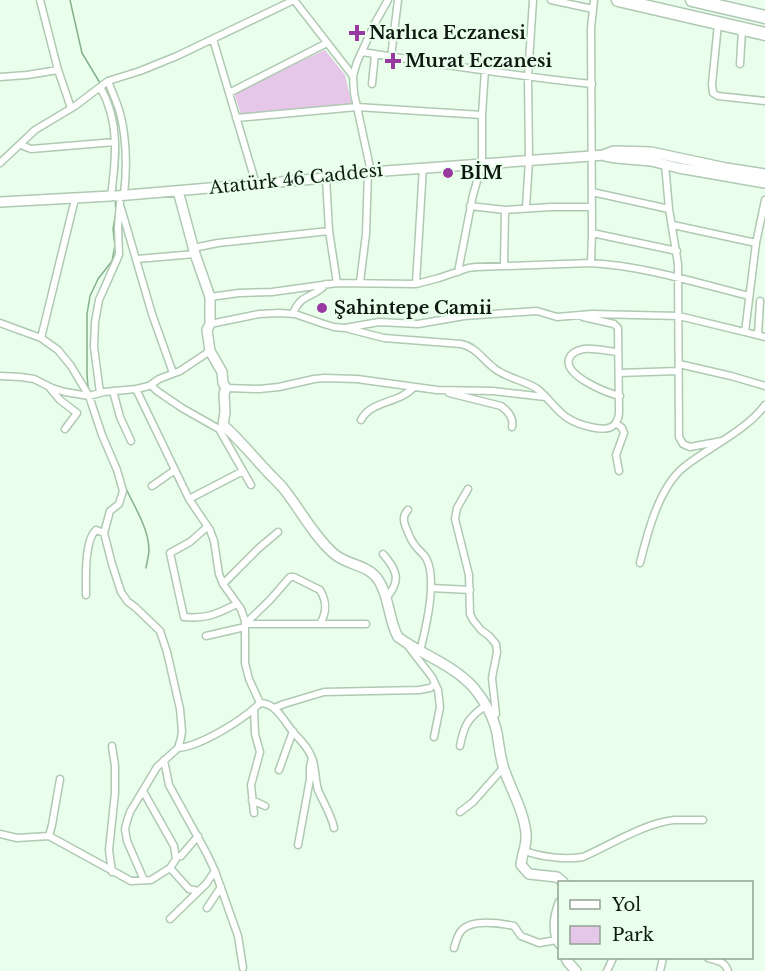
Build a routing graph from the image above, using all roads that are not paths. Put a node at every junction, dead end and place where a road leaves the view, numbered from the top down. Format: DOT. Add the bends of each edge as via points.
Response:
graph roads {
  1 [pos="40,0"];
  2 [pos="294,0"];
  3 [pos="388,0"];
  4 [pos="398,0"];
  5 [pos="533,0"];
  6 [pos="551,0"];
  7 [pos="594,0"];
  8 [pos="618,0"];
  9 [pos="654,0"];
  10 [pos="692,0"];
  11 [pos="728,0"];
  12 [pos="593,9"];
  13 [pos="765,9"];
  14 [pos="765,17"];
  15 [pos="718,24"];
  16 [pos="765,26"];
  17 [pos="742,30"];
  18 [pos="765,34"];
  19 [pos="213,39"];
  20 [pos="327,44"];
  21 [pos="362,52"];
  22 [pos="375,54"];
  23 [pos="391,57"];
  24 [pos="740,64"];
  25 [pos="485,69"];
  26 [pos="58,70"];
  27 [pos="353,76"];
  28 [pos="0,77"];
  29 [pos="528,77"];
  30 [pos="108,81"];
  31 [pos="372,84"];
  32 [pos="592,84"];
  33 [pos="100,87"];
  34 [pos="229,93"];
  35 [pos="765,101"];
  36 [pos="357,107"];
  37 [pos="71,108"];
  38 [pos="482,115"];
  39 [pos="236,118"];
  40 [pos="116,142"];
  41 [pos="21,144"];
  42 [pos="603,155"];
  43 [pos="592,156"];
  44 [pos="529,160"];
  45 [pos="0,162"];
  46 [pos="482,164"];
  47 [pos="665,164"];
  48 [pos="423,167"];
  49 [pos="370,172"];
  50 [pos="765,174"];
  51 [pos="326,178"];
  52 [pos="765,183"];
  53 [pos="256,184"];
  54 [pos="178,190"];
  55 [pos="592,192"];
  56 [pos="118,197"];
  57 [pos="75,199"];
  58 [pos="765,200"];
  59 [pos="0,202"];
  60 [pos="470,206"];
  61 [pos="592,207"];
  62 [pos="526,208"];
  63 [pos="669,209"];
  64 [pos="505,210"];
  65 [pos="673,225"];
  66 [pos="329,231"];
  67 [pos="592,232"];
  68 [pos="756,243"];
  69 [pos="194,251"];
  70 [pos="677,251"];
  71 [pos="137,259"];
  72 [pos="591,263"];
  73 [pos="504,266"];
  74 [pos="458,272"];
  75 [pos="678,278"];
  76 [pos="360,282"];
  77 [pos="337,283"];
  78 [pos="326,284"];
  79 [pos="416,284"];
  80 [pos="210,297"];
  81 [pos="749,297"];
  82 [pos="763,301"];
  83 [pos="293,314"];
  84 [pos="574,315"];
  85 [pos="679,316"];
  86 [pos="0,323"];
  87 [pos="210,324"];
  88 [pos="345,328"];
  89 [pos="745,332"];
  90 [pos="762,336"];
  91 [pos="41,338"];
  92 [pos="210,351"];
  93 [pos="618,352"];
  94 [pos="678,368"];
  95 [pos="619,372"];
  96 [pos="173,373"];
  97 [pos="0,376"];
  98 [pos="151,385"];
  99 [pos="765,386"];
  100 [pos="49,387"];
  101 [pos="414,387"];
  102 [pos="226,388"];
  103 [pos="136,389"];
  104 [pos="437,390"];
  105 [pos="113,391"];
  106 [pos="100,393"];
  107 [pos="90,396"];
  108 [pos="620,396"];
  109 [pos="545,398"];
  110 [pos="765,405"];
  111 [pos="361,420"];
  112 [pos="616,423"];
  113 [pos="221,427"];
  114 [pos="512,427"];
  115 [pos="65,429"];
  116 [pos="131,441"];
  117 [pos="722,441"];
  118 [pos="175,470"];
  119 [pos="243,471"];
  120 [pos="619,471"];
  121 [pos="252,485"];
  122 [pos="152,486"];
  123 [pos="468,489"];
  124 [pos="189,499"];
  125 [pos="408,510"];
  126 [pos="207,527"];
  127 [pos="278,532"];
  128 [pos="104,533"];
  129 [pos="383,554"];
  130 [pos="640,563"];
  131 [pos="223,584"];
  132 [pos="430,588"];
  133 [pos="470,590"];
  134 [pos="86,595"];
  135 [pos="387,597"];
  136 [pos="237,604"];
  137 [pos="320,624"];
  138 [pos="366,624"];
  139 [pos="245,626"];
  140 [pos="206,636"];
  141 [pos="406,643"];
  142 [pos="420,651"];
  143 [pos="435,684"];
  144 [pos="260,703"];
  145 [pos="485,706"];
  146 [pos="274,708"];
  147 [pos="254,709"];
  148 [pos="492,719"];
  149 [pos="293,731"];
  150 [pos="434,737"];
  151 [pos="112,746"];
  152 [pos="460,746"];
  153 [pos="178,748"];
  154 [pos="312,757"];
  155 [pos="164,760"];
  156 [pos="504,767"];
  157 [pos="279,770"];
  158 [pos="60,779"];
  159 [pos="143,791"];
  160 [pos="252,800"];
  161 [pos="265,806"];
  162 [pos="460,812"];
  163 [pos="254,813"];
  164 [pos="703,820"];
  165 [pos="334,828"];
  166 [pos="0,834"];
  167 [pos="49,836"];
  168 [pos="198,836"];
  169 [pos="298,845"];
  170 [pos="525,851"];
  171 [pos="176,857"];
  172 [pos="170,868"];
  173 [pos="215,871"];
  174 [pos="112,872"];
  175 [pos="144,880"];
  176 [pos="562,881"];
  177 [pos="221,887"];
  178 [pos="198,891"];
  179 [pos="207,908"];
  180 [pos="558,911"];
  181 [pos="170,919"];
  182 [pos="558,942"];
  183 [pos="454,948"];
  184 [pos="567,959"];
  185 [pos="714,959"];
  186 [pos="243,968"];
  187 [pos="576,971"];
  188 [pos="728,971"];
  1 -- 26 [label="street"];
  2 -- 19 [label="street"];
  2 -- 20 [label="street"];
  3 -- 21 [label="street"];
  4 -- 23 [label="street"];
  5 -- 29 [label="street"];
  6 -- 12 [label="street"];
  7 -- 12 [label="street"];
  8 -- 15 [label="highway"];
  9 -- 16 [label="highway"];
  10 -- 14 [label="highway"];
  11 -- 13 [label="highway"];
  12 -- 32 [label="street"];
  15 -- 17 [label="highway"];
  15 -- 35 [label="street" via="713,93"];
  17 -- 18 [label="highway"];
  17 -- 24 [label="street"];
  19 -- 30 [label="street"];
  19 -- 34 [label="street"];
  20 -- 27 [label="street"];
  20 -- 34 [label="street"];
  21 -- 22 [label="street"];
  21 -- 27 [label="street"];
  22 -- 23 [label="street"];
  22 -- 31 [label="street"];
  23 -- 25 [label="street"];
  25 -- 29 [label="street"];
  25 -- 38 [label="street"];
  26 -- 28 [label="street"];
  26 -- 37 [label="street"];
  27 -- 36 [label="street"];
  29 -- 32 [label="street"];
  29 -- 44 [label="street"];
  30 -- 33 [label="street"];
  30 -- 56 [label="street" via="120,113 126,165"];
  32 -- 43 [label="street"];
  33 -- 37 [label="street"];
  33 -- 40 [label="street" via="113,118"];
  34 -- 39 [label="street"];
  36 -- 38 [label="street"];
  36 -- 39 [label="street"];
  36 -- 49 [label="street"];
  37 -- 41 [label="street" via="35,130"];
  38 -- 46 [label="street"];
  39 -- 53 [label="street"];
  40 -- 41 [label="street" via="31,149"];
  40 -- 56 [label="street"];
  41 -- 45 [label="street"];
  42 -- 43 [label="street, Atatürk 46 Caddesi"];
  42 -- 47 [label="street"];
  42 -- 50 [label="street" via="614,151 651,152"];
  43 -- 44 [label="street, Atatürk 46 Caddesi"];
  43 -- 55 [label="street"];
  44 -- 46 [label="street, Atatürk 46 Caddesi"];
  44 -- 62 [label="street"];
  46 -- 48 [label="street, Atatürk 46 Caddesi"];
  46 -- 60 [label="street"];
  47 -- 52 [label="street"];
  47 -- 63 [label="street"];
  48 -- 49 [label="street, Atatürk 46 Caddesi"];
  48 -- 79 [label="street"];
  49 -- 51 [label="street, Atatürk 46 Caddesi"];
  49 -- 76 [label="street"];
  51 -- 53 [label="street, Atatürk 46 Caddesi"];
  51 -- 66 [label="street"];
  53 -- 54 [label="street, Atatürk 46 Caddesi"];
  54 -- 56 [label="street, Atatürk 46 Caddesi"];
  54 -- 69 [label="street"];
  55 -- 61 [label="street"];
  55 -- 63 [label="street"];
  56 -- 57 [label="street, Atatürk 46 Caddesi"];
  56 -- 71 [label="street"];
  56 -- 106 [label="street" via="119,255 99,300 95,322"];
  57 -- 59 [label="street, Atatürk 46 Caddesi"];
  57 -- 91 [label="street"];
  58 -- 68 [label="street"];
  60 -- 64 [label="street"];
  60 -- 74 [label="street"];
  61 -- 62 [label="street"];
  61 -- 67 [label="street"];
  62 -- 64 [label="street"];
  63 -- 65 [label="street"];
  64 -- 73 [label="street"];
  65 -- 68 [label="street"];
  65 -- 70 [label="street"];
  66 -- 69 [label="street" via="218,243"];
  66 -- 77 [label="street"];
  67 -- 70 [label="street"];
  67 -- 72 [label="street"];
  68 -- 81 [label="street"];
  69 -- 71 [label="street"];
  69 -- 80 [label="street"];
  70 -- 75 [label="street"];
  71 -- 96 [label="street"];
  72 -- 73 [label="street"];
  72 -- 75 [label="street"];
  73 -- 74 [label="street"];
  74 -- 79 [label="street"];
  75 -- 81 [label="street"];
  75 -- 85 [label="street"];
  76 -- 77 [label="street"];
  76 -- 79 [label="street"];
  77 -- 78 [label="street"];
  78 -- 80 [label="street"];
  78 -- 83 [label="street" via="300,301"];
  80 -- 87 [label="street"];
  81 -- 82 [label="street"];
  81 -- 89 [label="street"];
  82 -- 90 [label="street"];
  83 -- 87 [label="street" via="259,314"];
  83 -- 88 [label="street"];
  84 -- 85 [label="street"];
  84 -- 88 [label="street" via="557,317 527,311"];
  84 -- 93 [label="street" via="616,325"];
  85 -- 89 [label="street"];
  85 -- 94 [label="street"];
  86 -- 91 [label="street"];
  87 -- 92 [label="street"];
  88 -- 109 [label="street" via="384,338 470,346 495,369 535,388"];
  89 -- 90 [label="street"];
  91 -- 107 [label="street" via="58,350"];
  92 -- 96 [label="street"];
  92 -- 102 [label="street"];
  93 -- 95 [label="street"];
  93 -- 108 [label="street" via="583,349 573,353 568,362 574,372 591,384"];
  94 -- 95 [label="street"];
  94 -- 99 [label="street" via="732,376"];
  94 -- 117 [label="street" via="681,442 690,447"];
  95 -- 108 [label="street"];
  96 -- 98 [label="street"];
  97 -- 100 [label="street" via="34,379"];
  98 -- 103 [label="street"];
  98 -- 113 [label="street" via="182,408"];
  100 -- 107 [label="street"];
  100 -- 115 [label="street" via="77,413"];
  101 -- 102 [label="street" via="324,378 259,389"];
  101 -- 104 [label="street"];
  101 -- 111 [label="street" via="397,399 370,408"];
  102 -- 113 [label="street"];
  103 -- 105 [label="street"];
  103 -- 118 [label="street"];
  104 -- 109 [label="street" via="482,390"];
  104 -- 114 [label="street" via="501,406 512,417"];
  105 -- 106 [label="street"];
  105 -- 116 [label="street"];
  106 -- 107 [label="street"];
  107 -- 128 [label="street" via="123,491 119,504 110,511"];
  108 -- 112 [label="street"];
  109 -- 112 [label="street" via="582,425 600,429"];
  110 -- 117 [label="street"];
  112 -- 120 [label="street" via="624,433 616,455"];
  113 -- 119 [label="street"];
  113 -- 135 [label="street" via="237,437 283,488 332,552 371,572"];
  117 -- 130 [label="street" via="671,480"];
  118 -- 122 [label="street"];
  118 -- 124 [label="street"];
  119 -- 121 [label="street"];
  119 -- 124 [label="street"];
  123 -- 133 [label="street" via="455,519"];
  124 -- 126 [label="street"];
  125 -- 132 [label="street" via="404,521 413,543 426,557"];
  126 -- 131 [label="street"];
  126 -- 136 [label="street" via="170,553 184,617 210,616"];
  127 -- 131 [label="street"];
  128 -- 134 [label="street" via="96,530 93,534 87,556"];
  128 -- 153 [label="street" via="121,592 160,631 181,720"];
  129 -- 135 [label="street" via="396,571 394,586"];
  131 -- 136 [label="street"];
  132 -- 133 [label="street"];
  132 -- 142 [label="street"];
  133 -- 148 [label="street" via="473,620 496,644 492,678 496,714"];
  135 -- 141 [label="street" via="393,628"];
  136 -- 139 [label="street"];
  137 -- 138 [label="street"];
  137 -- 139 [label="street"];
  137 -- 139 [label="street" via="326,614 322,592 290,577"];
  139 -- 140 [label="street"];
  139 -- 144 [label="street" via="245,663"];
  141 -- 142 [label="street"];
  141 -- 143 [label="street"];
  142 -- 145 [label="street" via="464,679"];
  143 -- 146 [label="street" via="419,690 324,692"];
  143 -- 150 [label="street" via="440,707"];
  144 -- 146 [label="street"];
  144 -- 147 [label="street"];
  145 -- 148 [label="street"];
  145 -- 152 [label="street" via="463,729"];
  146 -- 149 [label="street"];
  147 -- 153 [label="street" via="204,740"];
  147 -- 160 [label="street" via="260,752 251,785"];
  148 -- 156 [label="street"];
  149 -- 154 [label="street"];
  149 -- 157 [label="street"];
  151 -- 174 [label="street"];
  153 -- 155 [label="street"];
  154 -- 165 [label="street" via="317,786"];
  154 -- 169 [label="street"];
  155 -- 159 [label="street"];
  155 -- 168 [label="street" via="169,785"];
  156 -- 162 [label="street"];
  156 -- 170 [label="street" via="522,814"];
  158 -- 167 [label="street"];
  159 -- 171 [label="street" via="174,846"];
  159 -- 175 [label="street" via="125,829"];
  160 -- 161 [label="street"];
  160 -- 163 [label="street"];
  164 -- 170 [label="street" via="666,822 573,859"];
  166 -- 167 [label="street" via="17,838"];
  167 -- 174 [label="street"];
  168 -- 171 [label="street"];
  168 -- 173 [label="street"];
  170 -- 176 [label="street" via="521,865 524,870"];
  171 -- 172 [label="street"];
  172 -- 175 [label="street"];
  172 -- 178 [label="street" via="189,889"];
  173 -- 177 [label="street"];
  173 -- 178 [label="street"];
  174 -- 175 [label="street" via="130,881"];
  177 -- 179 [label="street"];
  177 -- 186 [label="street" via="238,936"];
  178 -- 181 [label="street"];
  180 -- 182 [label="street"];
  182 -- 183 [label="street" via="539,943 521,936 514,926 491,922 463,928"];
  184 -- 187 [label="street"];
  185 -- 188 [label="street" via="722,962"];
}
